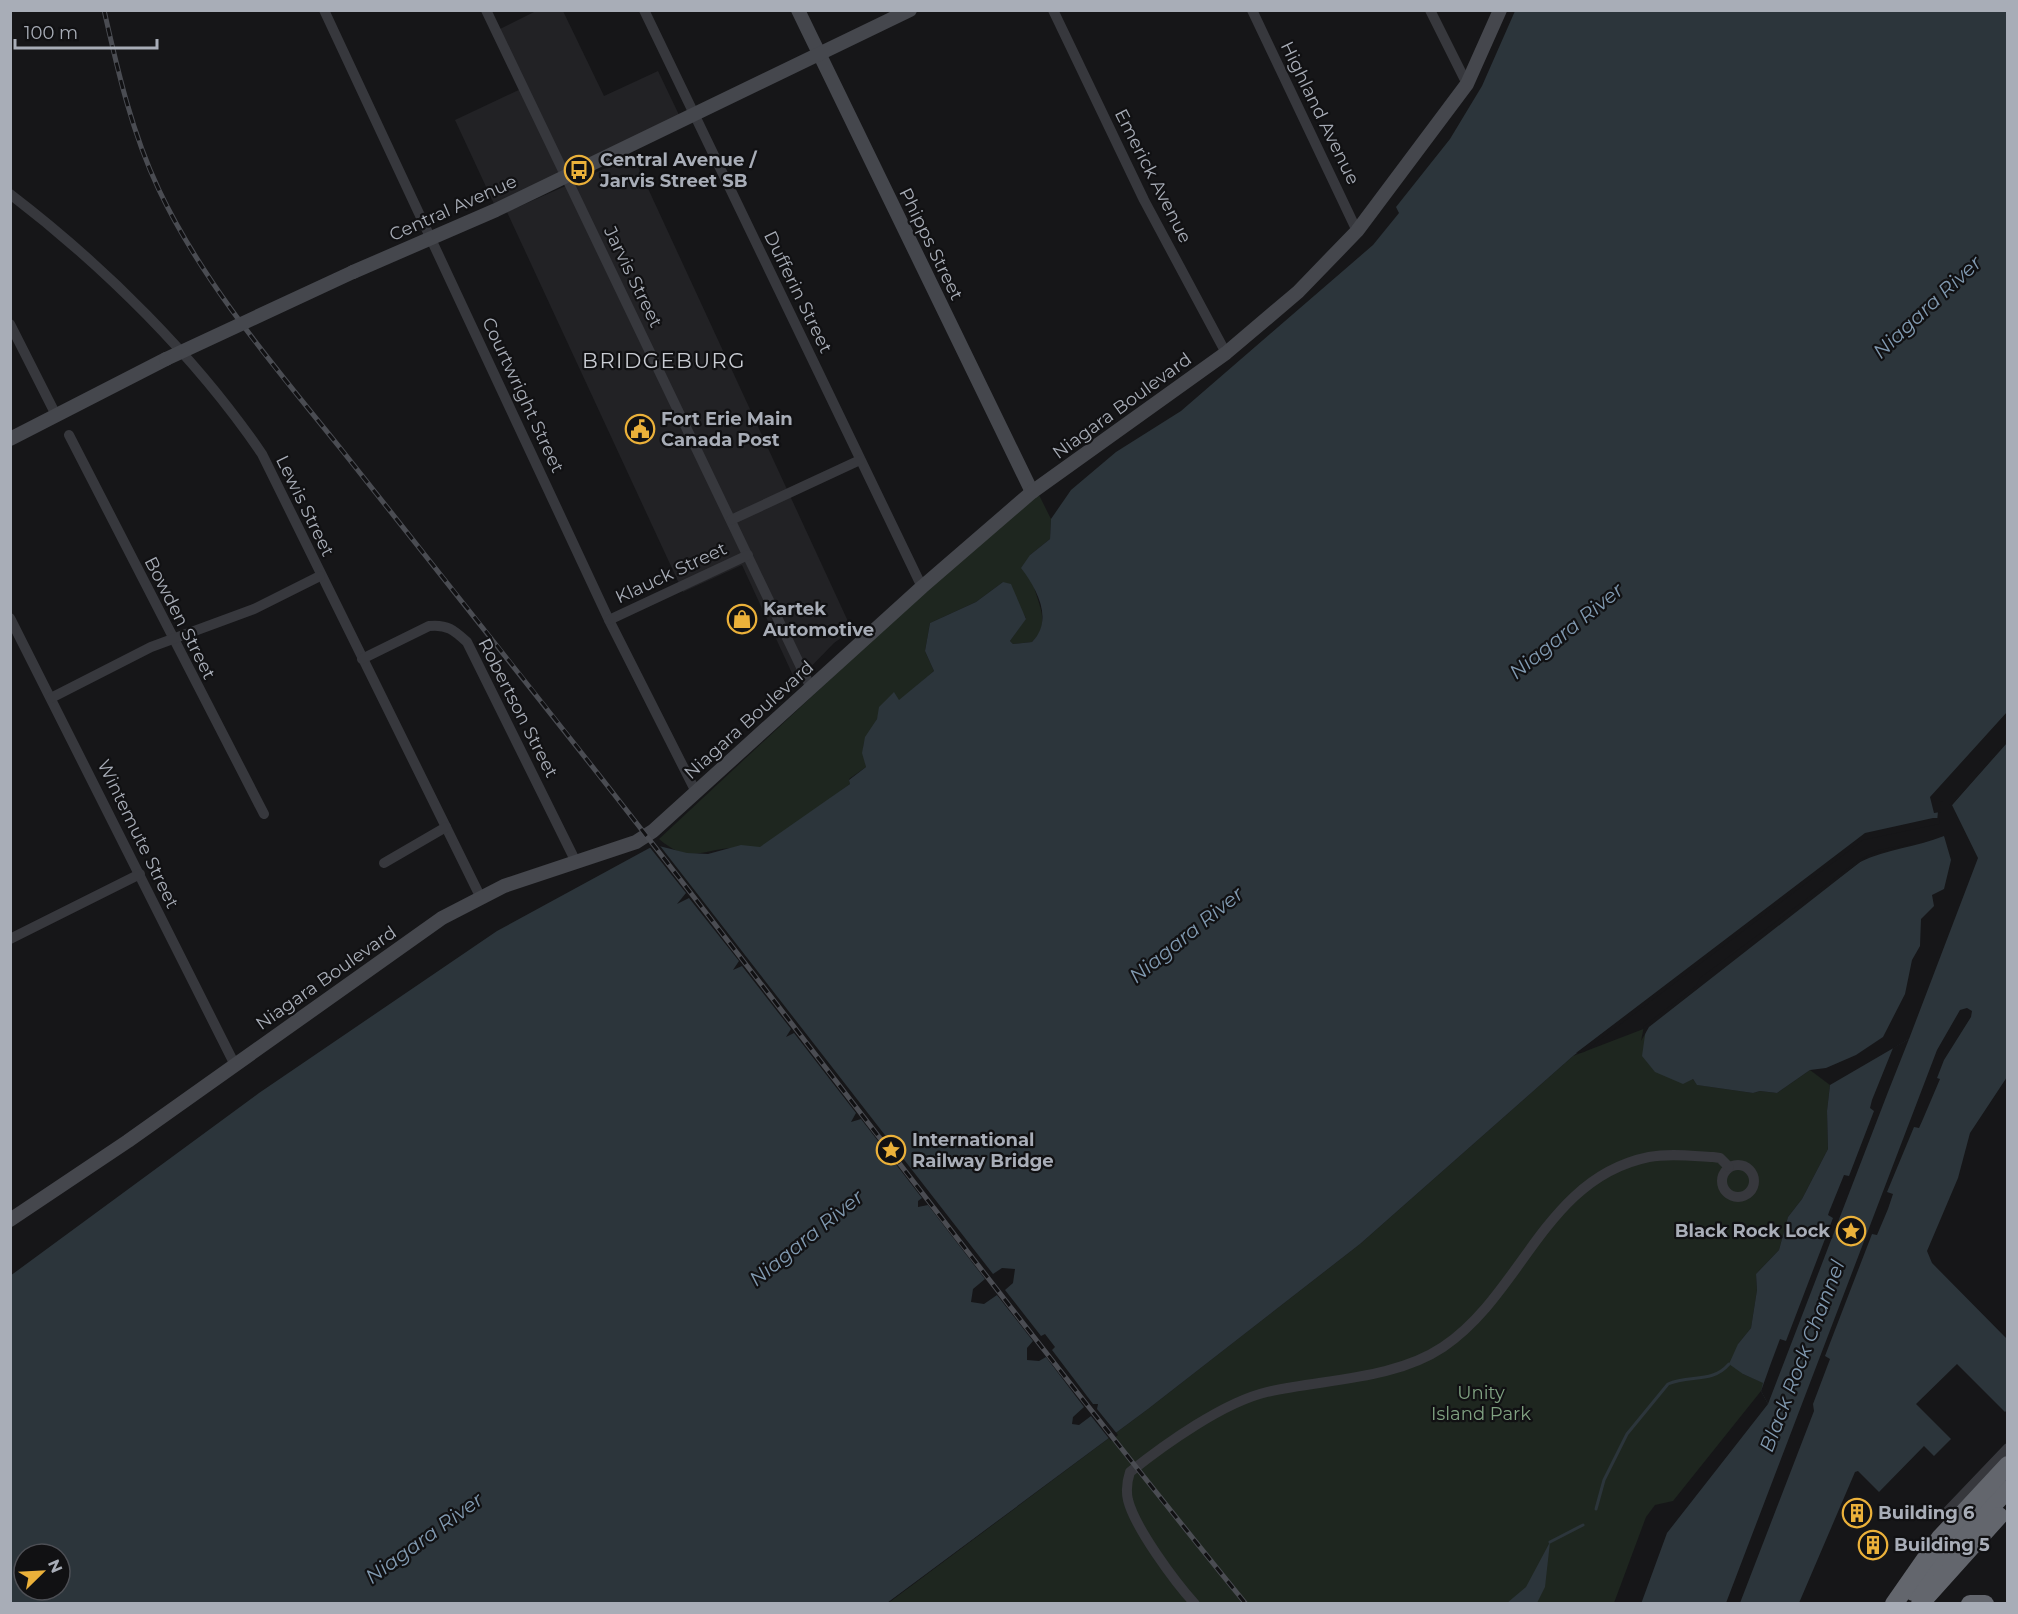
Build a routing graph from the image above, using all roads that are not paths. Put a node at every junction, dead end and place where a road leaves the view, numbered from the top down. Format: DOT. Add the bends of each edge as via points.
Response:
graph roads {
  1 [pos="324,10"];
  2 [pos="486,10"];
  3 [pos="644,10"];
  4 [pos="798,10"];
  5 [pos="910,10"];
  6 [pos="1053,10"];
  7 [pos="1252,10"];
  8 [pos="1431,10"];
  9 [pos="1500,10"];
  10 [pos="819,54"];
  11 [pos="1467,84"];
  12 [pos="694,115"];
  13 [pos="566,176"];
  14 [pos="10,194"];
  15 [pos="1357,231"];
  16 [pos="431,237"];
  17 [pos="10,324"];
  18 [pos="1226,353"];
  19 [pos="56,415"];
  20 [pos="69,435"];
  21 [pos="10,439"];
  22 [pos="860,460"];
  23 [pos="1032,492"];
  24 [pos="731,520"];
  25 [pos="748,555"];
  26 [pos="321,576"];
  27 [pos="922,587"];
  28 [pos="10,618"];
  29 [pos="609,620"];
  30 [pos="172,638"];
  31 [pos="362,659"];
  32 [pos="811,688"];
  33 [pos="51,698"];
  34 [pos="696,792"];
  35 [pos="264,814"];
  36 [pos="446,827"];
  37 [pos="576,862"];
  38 [pos="384,863"];
  39 [pos="140,874"];
  40 [pos="480,896"];
  41 [pos="10,939"];
  42 [pos="235,1065"];
  43 [pos="1729,1167"];
  44 [pos="10,1220"];
  45 [pos="2007,1448"];
  46 [pos="2007,1464"];
  47 [pos="2007,1489"];
  48 [pos="2007,1506"];
  49 [pos="1944,1515"];
  50 [pos="1196,1604"];
  51 [pos="1894,1604"];
  52 [pos="1903,1604"];
  53 [pos="1920,1604"];
  54 [pos="1970,1604"];
  55 [pos="1985,1604"];
  1 -- 16 [label="street, Courtwright Street"];
  2 -- 13 [label="street, Jarvis Street"];
  3 -- 12 [label="street, Dufferin Street"];
  4 -- 10 [label="main road, Phipps Street"];
  5 -- 10 [label="main road, Central Avenue"];
  6 -- 18 [label="street, Emerick Avenue" via="1144,200"];
  7 -- 15 [label="street, Highland Avenue"];
  8 -- 11 [label="street"];
  9 -- 11 [label="main road, Niagara Boulevard"];
  10 -- 12 [label="main road, Central Avenue"];
  10 -- 23 [label="main road, Phipps Street"];
  11 -- 15 [label="main road, Niagara Boulevard"];
  12 -- 13 [label="main road, Central Avenue"];
  12 -- 22 [label="street, Dufferin Street"];
  13 -- 16 [label="main road, Central Avenue"];
  13 -- 24 [label="street, Jarvis Street"];
  14 -- 26 [label="street, Lewis Street" via="148,316 231,409 262,454"];
  15 -- 18 [label="main road, Niagara Boulevard" via="1298,292"];
  16 -- 19 [label="main road, Central Avenue, bridge" via="166,359"];
  16 -- 29 [label="street, Courtwright Street"];
  17 -- 19 [label="street"];
  18 -- 23 [label="main road, Niagara Boulevard"];
  19 -- 21 [label="main road, Central Avenue"];
  20 -- 30 [label="street, Bowden Street"];
  22 -- 24 [label="street, Klauck Street"];
  22 -- 27 [label="street, Dufferin Street"];
  23 -- 27 [label="main road, Niagara Boulevard"];
  24 -- 25 [label="street, Jarvis Street"];
  25 -- 29 [label="street, Klauck Street"];
  25 -- 32 [label="street, Jarvis Street"];
  26 -- 30 [label="street" via="237,616"];
  26 -- 31 [label="street, Lewis Street"];
  27 -- 32 [label="main road, Niagara Boulevard"];
  28 -- 33 [label="street, Wintemute Street"];
  29 -- 34 [label="street, Courtwright Street"];
  30 -- 33 [label="street"];
  30 -- 35 [label="street, Bowden Street"];
  31 -- 36 [label="street, Lewis Street"];
  31 -- 37 [label="street, Robertson Street" via="429,626 441,624 467,642"];
  32 -- 34 [label="main road, Niagara Boulevard"];
  33 -- 39 [label="street, Wintemute Street"];
  34 -- 37 [label="main road, Niagara Boulevard" via="636,842"];
  36 -- 38 [label="street"];
  36 -- 40 [label="street, Lewis Street"];
  37 -- 40 [label="main road, Niagara Boulevard"];
  39 -- 41 [label="street"];
  39 -- 42 [label="street, Wintemute Street"];
  40 -- 42 [label="main road, Niagara Boulevard" via="442,918"];
  42 -- 44 [label="main road, Niagara Boulevard"];
  43 -- 50 [label="street" via="1713,1156 1666,1155 1643,1158 1614,1169 1569,1199 1485,1309 1443,1347 1413,1362 1352,1378 1259,1394 1207,1420 1130,1472 1128,1500 1175,1581"];
  45 -- 49 [label="street"];
  46 -- 51 [label="highway" via="1940,1538"];
  47 -- 52 [label="highway"];
  48 -- 53 [label="highway"];
  54 -- 55 [label="highway"];
}
